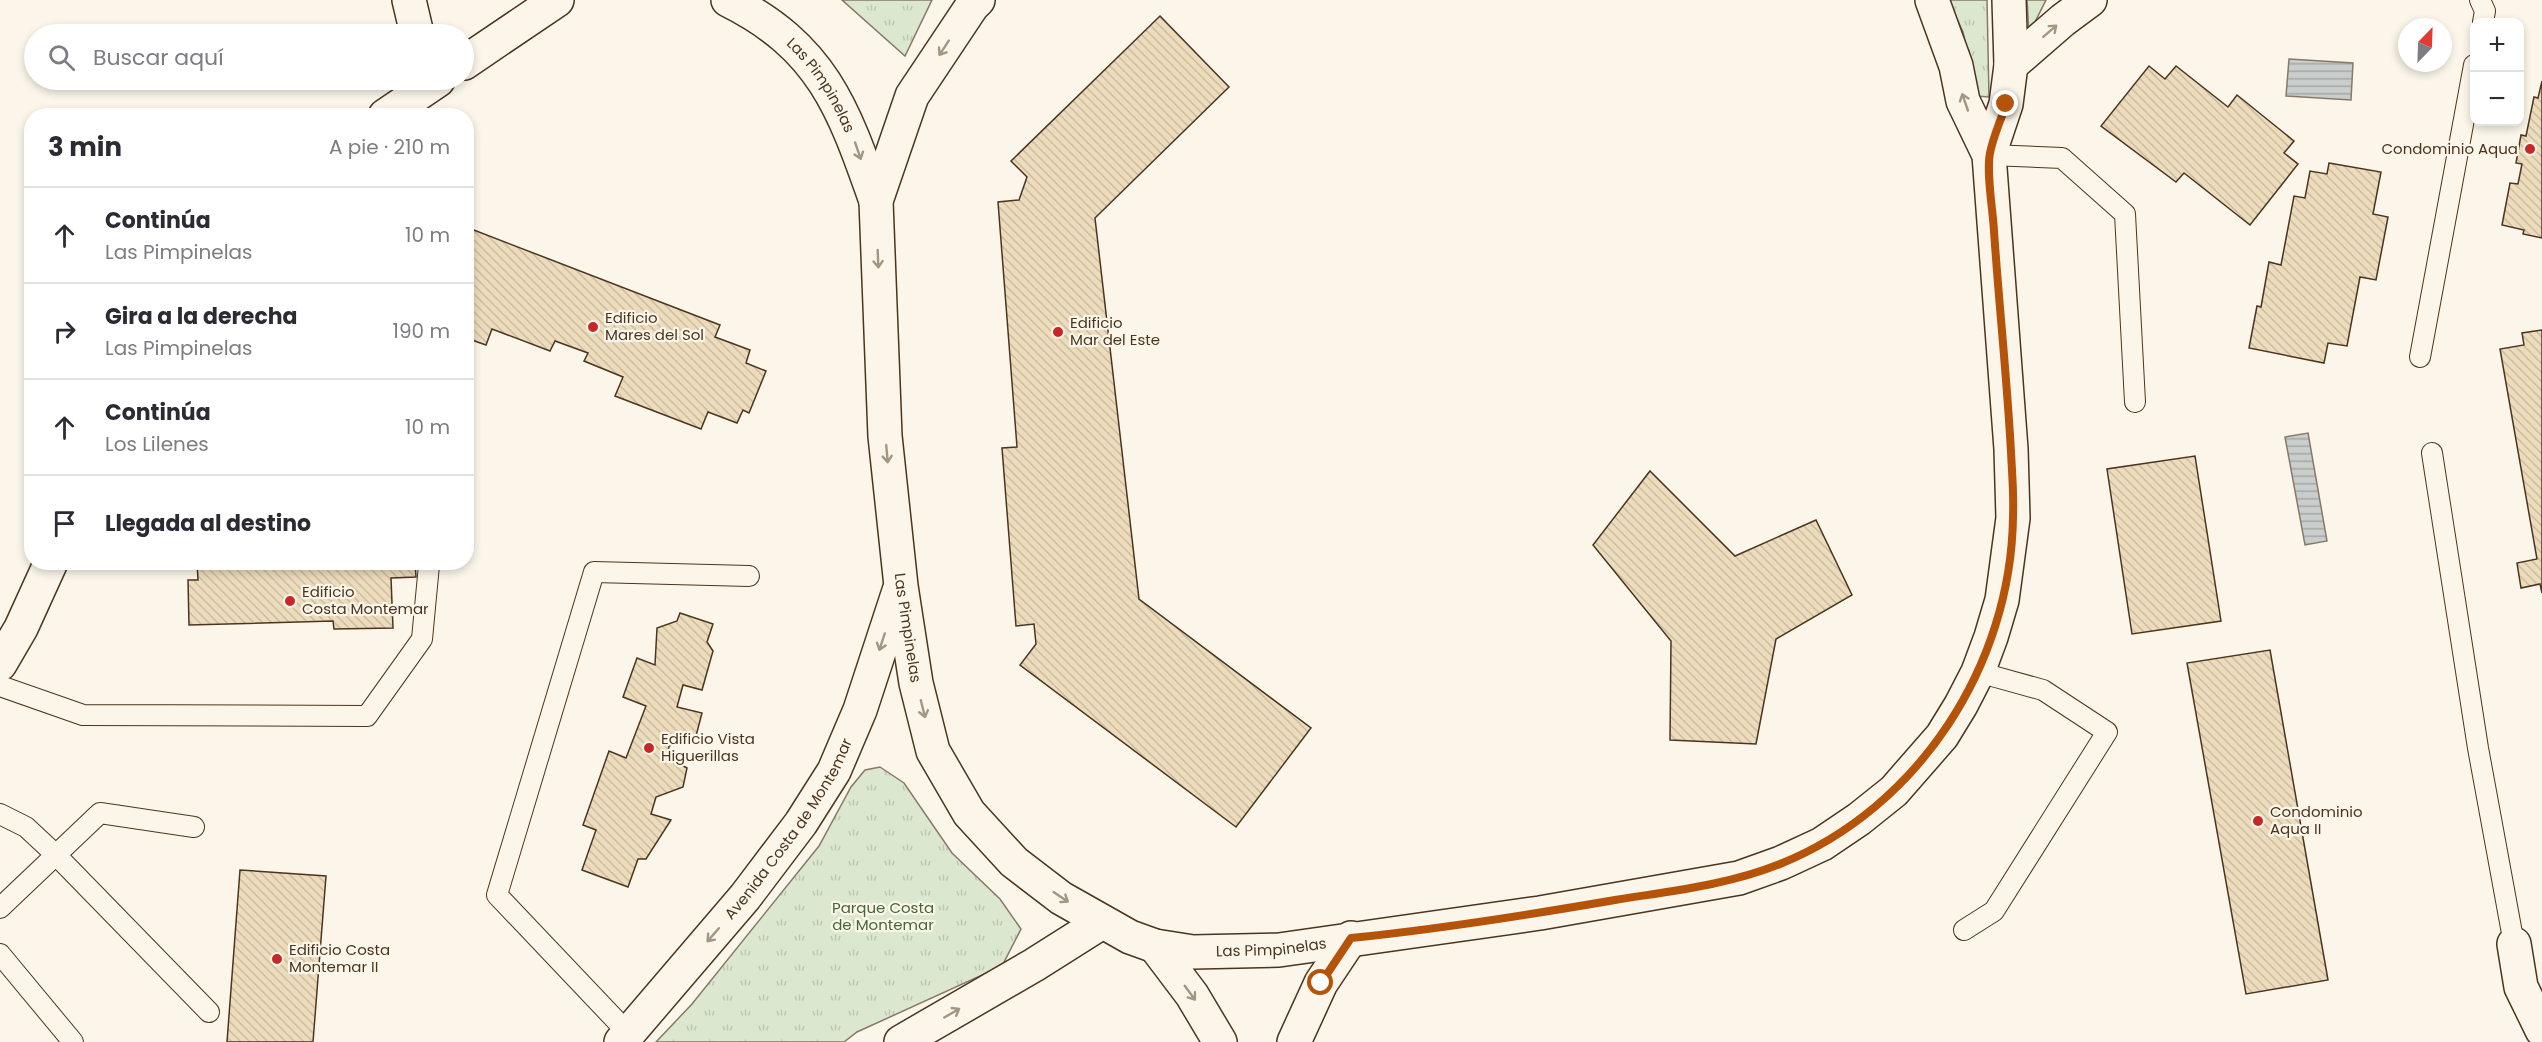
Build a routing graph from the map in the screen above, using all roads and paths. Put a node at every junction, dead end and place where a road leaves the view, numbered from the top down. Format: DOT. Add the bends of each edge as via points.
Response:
graph roads {
  1 [pos="409,0"];
  2 [pos="557,0"];
  3 [pos="728,0"];
  4 [pos="978,0"];
  5 [pos="1932,0"];
  6 [pos="2009,0"];
  7 [pos="2090,0"];
  8 [pos="2480,0"];
  9 [pos="2483,18"];
  10 [pos="415,24"];
  11 [pos="474,56"];
  12 [pos="2011,65"];
  13 [pos="2474,72"];
  14 [pos="418,90"];
  15 [pos="395,108"];
  16 [pos="1989,155"];
  17 [pos="876,201"];
  18 [pos="2420,357"];
  19 [pos="2135,402"];
  20 [pos="2432,453"];
  21 [pos="47,570"];
  22 [pos="429,570"];
  23 [pos="748,576"];
  24 [pos="901,586"];
  25 [pos="0,664"];
  26 [pos="1978,672"];
  27 [pos="0,686"];
  28 [pos="0,814"];
  29 [pos="194,827"];
  30 [pos="55,854"];
  31 [pos="0,908"];
  32 [pos="1101,922"];
  33 [pos="1964,930"];
  34 [pos="1351,938"];
  35 [pos="2514,944"];
  36 [pos="1155,946"];
  37 [pos="0,954"];
  38 [pos="209,1012"];
  39 [pos="2542,1029"];
  40 [pos="625,1038"];
  41 [pos="72,1042"];
  42 [pos="901,1042"];
  43 [pos="1220,1042"];
  44 [pos="1294,1042"];
  1 -- 10 [label="street"];
  2 -- 11 [label="street"];
  3 -- 17 [label="street, Las Pimpinelas, one-way" via="761,18 811,61 851,130"];
  4 -- 17 [label="street, Las Pimpinelas, one-way" via="912,96"];
  16 -- 5 [label="street, Las Pimpinelas, one-way" via="1963,101 1956,66"];
  6 -- 12 [label="street"];
  12 -- 7 [label="street, one-way"];
  8 -- 9 [label="lane" via="2485,11"];
  12 -- 16 [label="street" via="2006,104"];
  13 -- 18 [label="lane"];
  14 -- 15 [label="street"];
  16 -- 19 [label="lane" via="2062,158 2125,214"];
  16 -- 26 [label="street, Las Pimpinelas" via="2013,518 2001,600"];
  17 -- 24 [label="street, Las Pimpinelas, one-way" via="885,436"];
  20 -- 35 [label="lane" via="2478,748"];
  21 -- 25 [label="street"];
  22 -- 27 [label="lane" via="422,639 367,716 83,716"];
  23 -- 40 [label="lane" via="594,572 496,895"];
  24 -- 32 [label="street, Las Pimpinelas, one-way" via="916,682 933,751 969,813 1014,862"];
  24 -- 40 [label="street, Avenida Costa de Montemar, one-way" via="860,710 834,771 746,897"];
  26 -- 33 [label="lane" via="2043,690 2108,732 1994,911"];
  26 -- 34 [label="street, Las Pimpinelas" via="1942,736 1894,791 1831,838 1781,863 1739,878 1695,887"];
  28 -- 30 [label="lane" via="26,827"];
  29 -- 30 [label="lane" via="100,813"];
  30 -- 31 [label="lane"];
  30 -- 38 [label="lane"];
  32 -- 36 [label="street, Las Pimpinelas"];
  42 -- 32 [label="street, one-way"];
  34 -- 36 [label="street, Las Pimpinelas" via="1278,950 1193,952"];
  34 -- 44 [label="street, Las Pimpinelas" via="1321,983"];
  35 -- 39 [label="street" via="2521,987"];
  36 -- 43 [label="street, one-way" via="1192,995"];
  37 -- 41 [label="lane"];
}
